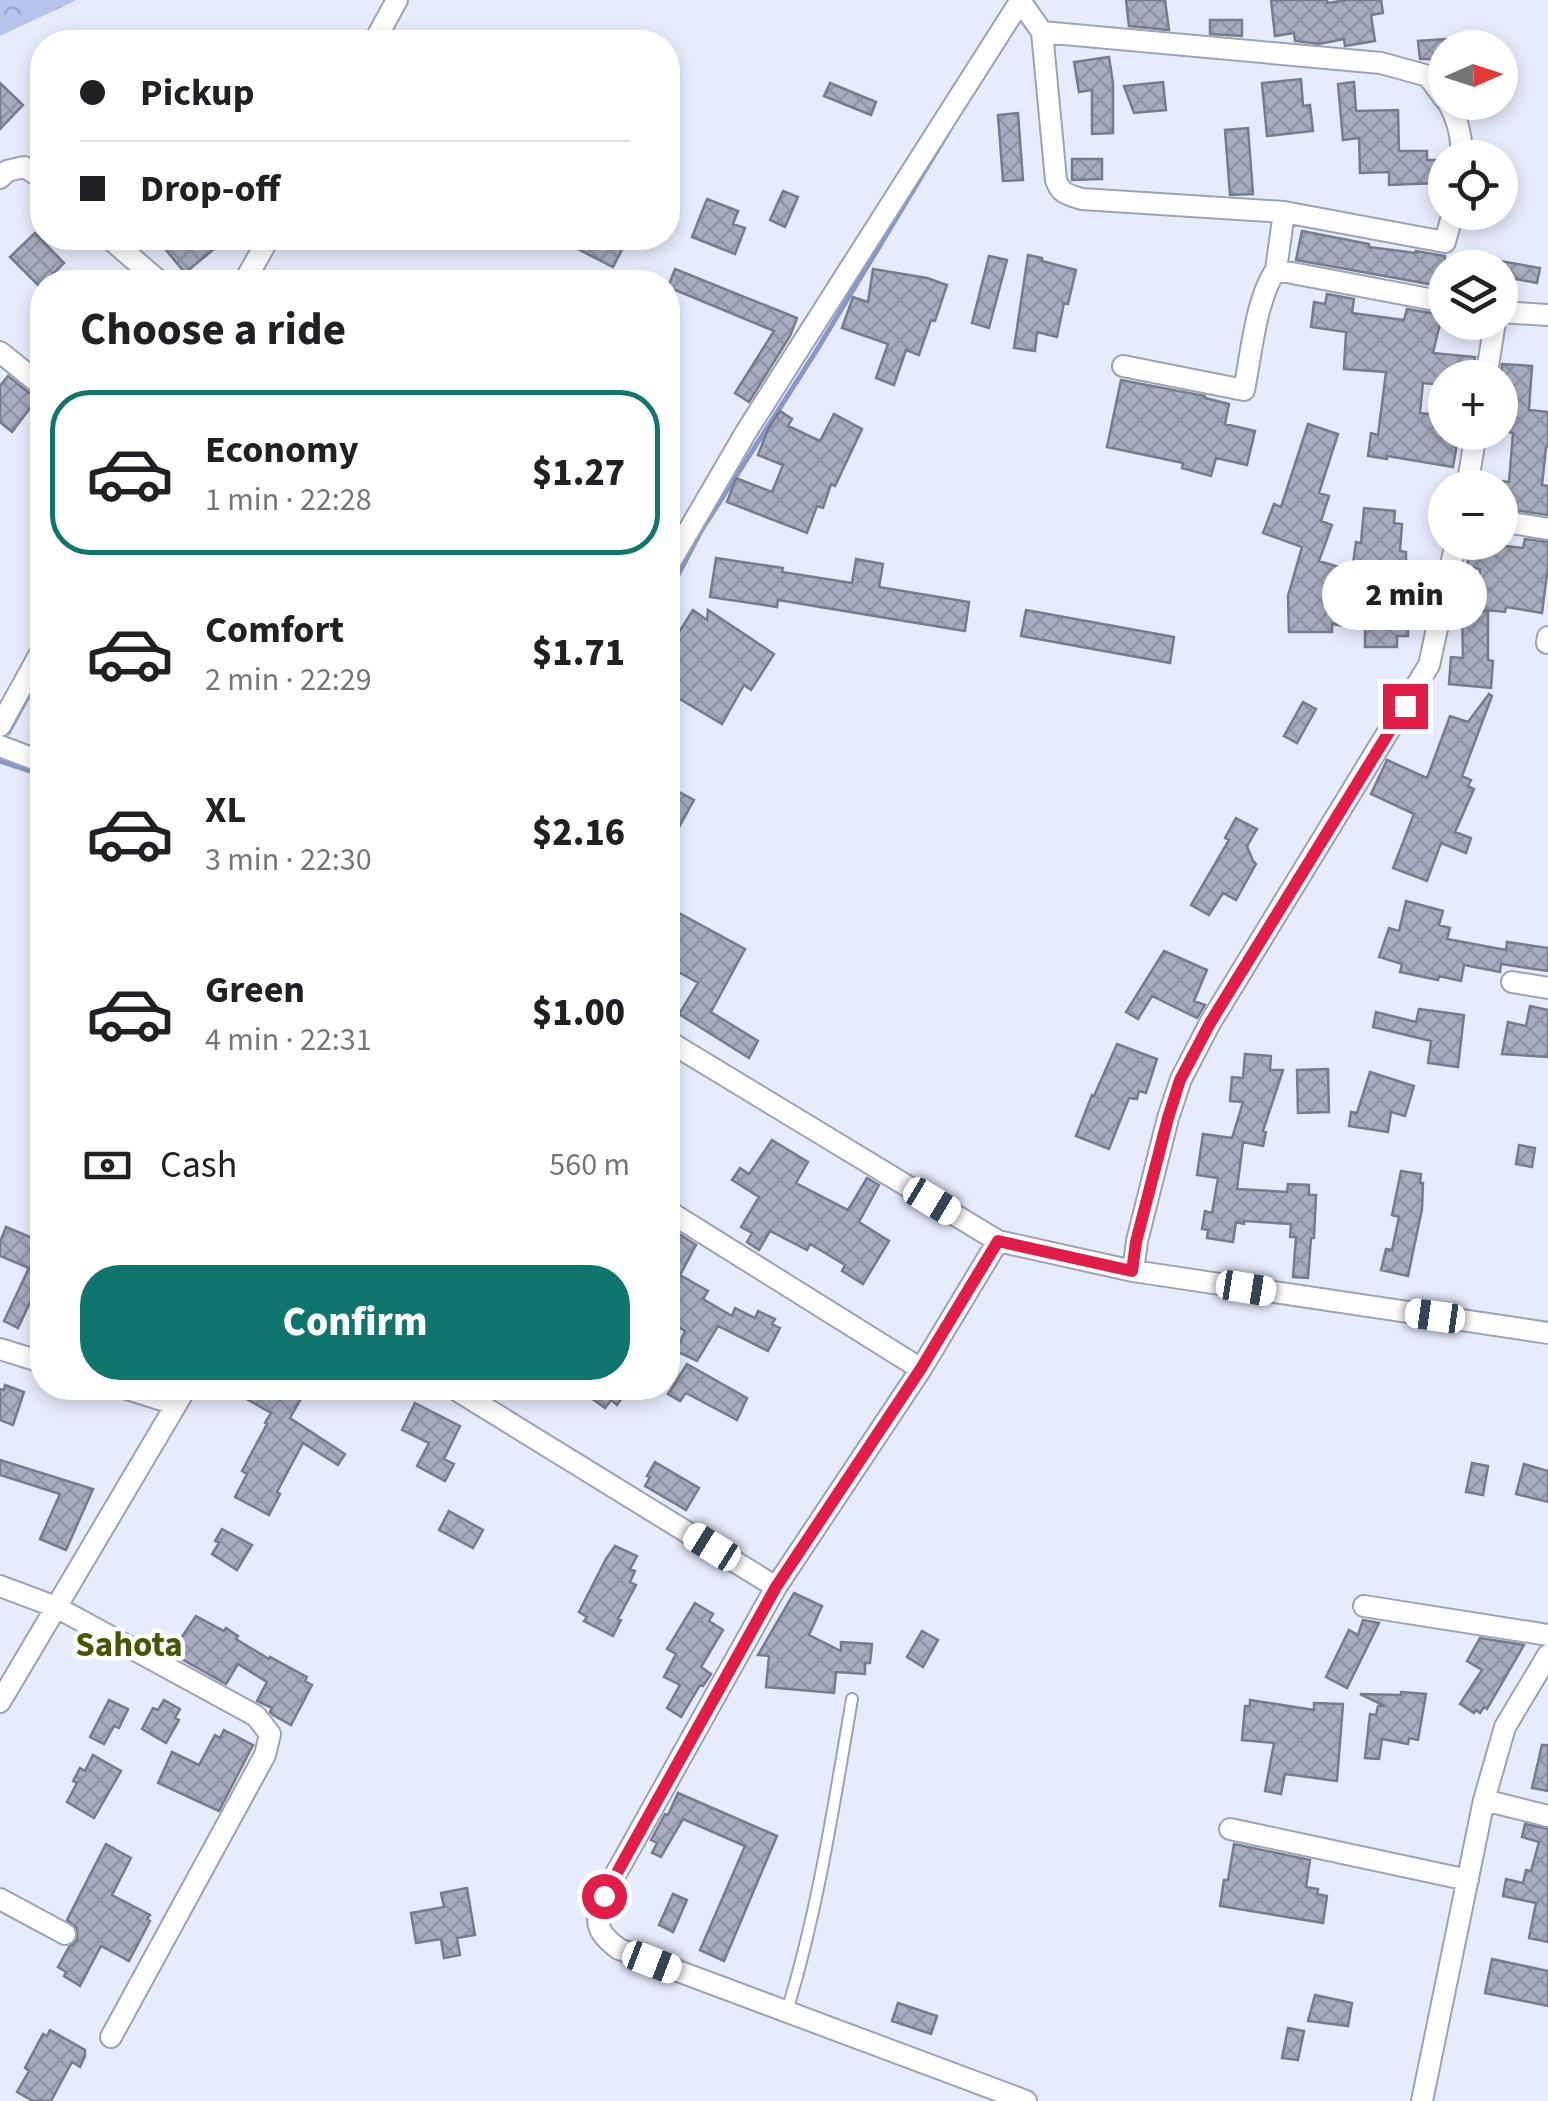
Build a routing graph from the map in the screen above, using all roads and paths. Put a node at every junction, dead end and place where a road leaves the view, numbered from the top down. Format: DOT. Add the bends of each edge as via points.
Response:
graph roads {
  1 [pos="397,0"];
  2 [pos="1021,1"];
  3 [pos="381,30"];
  4 [pos="1042,32"];
  5 [pos="1428,76"];
  6 [pos="30,171"];
  7 [pos="0,178"];
  8 [pos="1284,212"];
  9 [pos="1448,230"];
  10 [pos="124,250"];
  11 [pos="146,270"];
  12 [pos="1276,270"];
  13 [pos="1428,299"];
  14 [pos="1518,314"];
  15 [pos="1548,316"];
  16 [pos="0,352"];
  17 [pos="1123,366"];
  18 [pos="30,376"];
  19 [pos="1518,524"];
  20 [pos="1548,529"];
  21 [pos="680,545"];
  22 [pos="1452,560"];
  23 [pos="30,671"];
  24 [pos="0,678"];
  25 [pos="17,693"];
  26 [pos="0,726"];
  27 [pos="0,746"];
  28 [pos="30,757"];
  29 [pos="1512,982"];
  30 [pos="1548,988"];
  31 [pos="680,1048"];
  32 [pos="680,1220"];
  33 [pos="998,1241"];
  34 [pos="1132,1271"];
  35 [pos="1548,1333"];
  36 [pos="0,1349"];
  37 [pos="30,1358"];
  38 [pos="920,1370"];
  39 [pos="178,1400"];
  40 [pos="472,1400"];
  41 [pos="0,1586"];
  42 [pos="776,1587"];
  43 [pos="1364,1606"];
  44 [pos="56,1608"];
  45 [pos="1548,1635"];
  46 [pos="1548,1655"];
  47 [pos="852,1699"];
  48 [pos="0,1702"];
  49 [pos="1484,1800"];
  50 [pos="1548,1816"];
  51 [pos="1230,1829"];
  52 [pos="1468,1880"];
  53 [pos="0,1899"];
  54 [pos="65,1934"];
  55 [pos="787,2012"];
  56 [pos="111,2037"];
  57 [pos="1026,2101"];
  58 [pos="1422,2101"];
  1 -- 3 [label="street"];
  2 -- 4 [label="street"];
  2 -- 21 [label="street"];
  4 -- 5 [label="street" via="1381,63"];
  4 -- 8 [label="street" via="1058,189 1082,199"];
  6 -- 7 [label="street" via="7,171"];
  8 -- 9 [label="street" via="1445,242"];
  8 -- 12 [label="street"];
  10 -- 11 [label="street"];
  12 -- 13 [label="street"];
  12 -- 17 [label="street" via="1266,288 1244,390"];
  14 -- 15 [label="street"];
  16 -- 18 [label="street"];
  19 -- 20 [label="street"];
  22 -- 34 [label="street" via="1429,664 1180,1080"];
  23 -- 25 [label="street"];
  24 -- 25 [label="street"];
  25 -- 26 [label="street"];
  27 -- 28 [label="street"];
  29 -- 30 [label="street"];
  31 -- 33 [label="street"];
  32 -- 38 [label="street"];
  33 -- 34 [label="street"];
  33 -- 38 [label="street"];
  34 -- 35 [label="street"];
  36 -- 37 [label="street"];
  38 -- 42 [label="street"];
  39 -- 44 [label="street"];
  40 -- 42 [label="street"];
  41 -- 44 [label="street"];
  42 -- 55 [label="street" via="604,1896 598,1927 618,1949"];
  43 -- 45 [label="street"];
  44 -- 48 [label="street"];
  44 -- 56 [label="street" via="256,1716 270,1734 265,1755"];
  46 -- 49 [label="street" via="1506,1727"];
  47 -- 55 [label="lane"];
  49 -- 50 [label="street"];
  49 -- 52 [label="street"];
  51 -- 52 [label="street"];
  52 -- 58 [label="street"];
  53 -- 54 [label="street"];
  55 -- 57 [label="street"];
}
